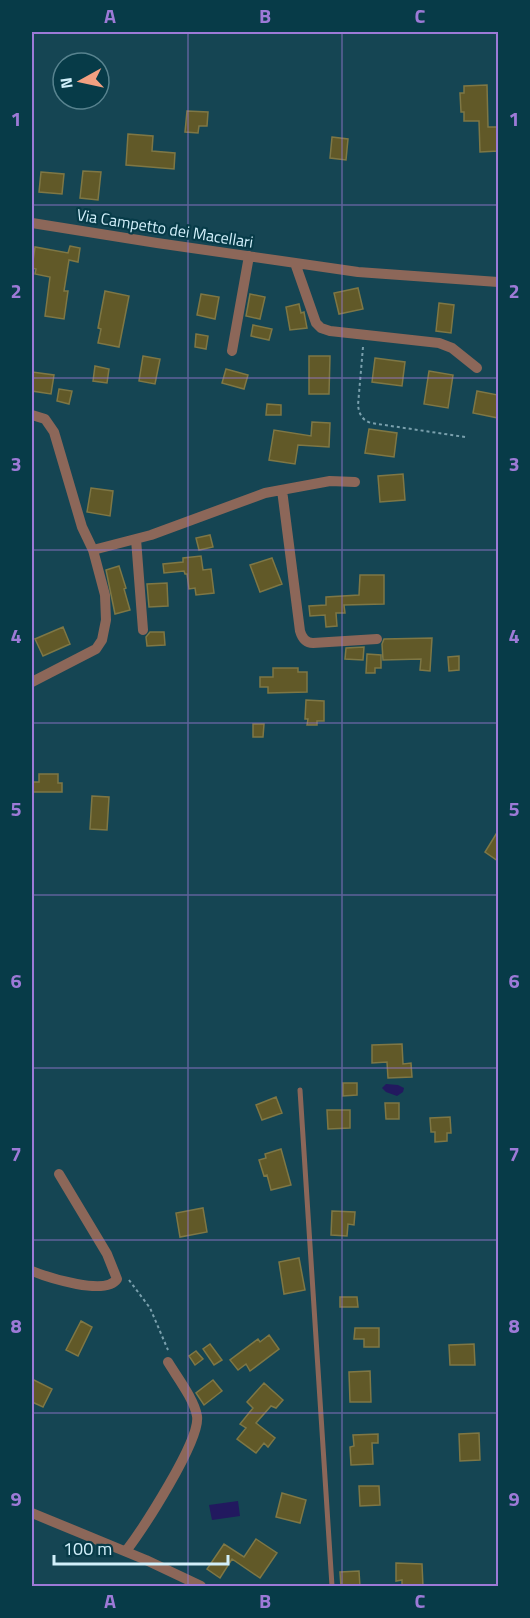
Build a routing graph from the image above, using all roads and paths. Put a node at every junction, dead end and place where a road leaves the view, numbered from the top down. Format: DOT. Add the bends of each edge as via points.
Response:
graph roads {
  1 [pos="32,222"];
  2 [pos="249,256"];
  3 [pos="295,263"];
  4 [pos="498,282"];
  5 [pos="364,335"];
  6 [pos="231,351"];
  7 [pos="477,368"];
  8 [pos="32,415"];
  9 [pos="465,437"];
  10 [pos="355,482"];
  11 [pos="282,490"];
  12 [pos="136,539"];
  13 [pos="93,550"];
  14 [pos="143,630"];
  15 [pos="377,639"];
  16 [pos="32,682"];
  17 [pos="300,1090"];
  18 [pos="59,1174"];
  19 [pos="32,1271"];
  20 [pos="117,1279"];
  21 [pos="168,1362"];
  22 [pos="32,1513"];
  23 [pos="126,1551"];
  24 [pos="201,1587"];
  25 [pos="332,1587"];
  1 -- 2 [label="street, Via Campetto dei Macellari"];
  2 -- 3 [label="street, Via Campetto dei Macellari"];
  2 -- 6 [label="street"];
  3 -- 4 [label="street, Via Campetto dei Macellari" via="381,275"];
  3 -- 5 [label="street" via="319,325"];
  5 -- 7 [label="street" via="439,343"];
  5 -- 9 [label="path" via="358,405 364,420"];
  8 -- 13 [label="street" via="43,417 52,429"];
  10 -- 11 [label="street" via="330,481"];
  11 -- 12 [label="street"];
  11 -- 15 [label="street" via="302,638 313,643"];
  12 -- 13 [label="street"];
  12 -- 14 [label="street"];
  13 -- 16 [label="street" via="106,608 102,640 91,653"];
  17 -- 25 [label="lane"];
  18 -- 20 [label="street" via="107,1254"];
  19 -- 20 [label="street" via="97,1286 108,1287"];
  20 -- 21 [label="path" via="129,1280 150,1308 168,1347"];
  21 -- 23 [label="street" via="195,1409 197,1424 161,1498"];
  22 -- 23 [label="street"];
  23 -- 24 [label="street"];
}
